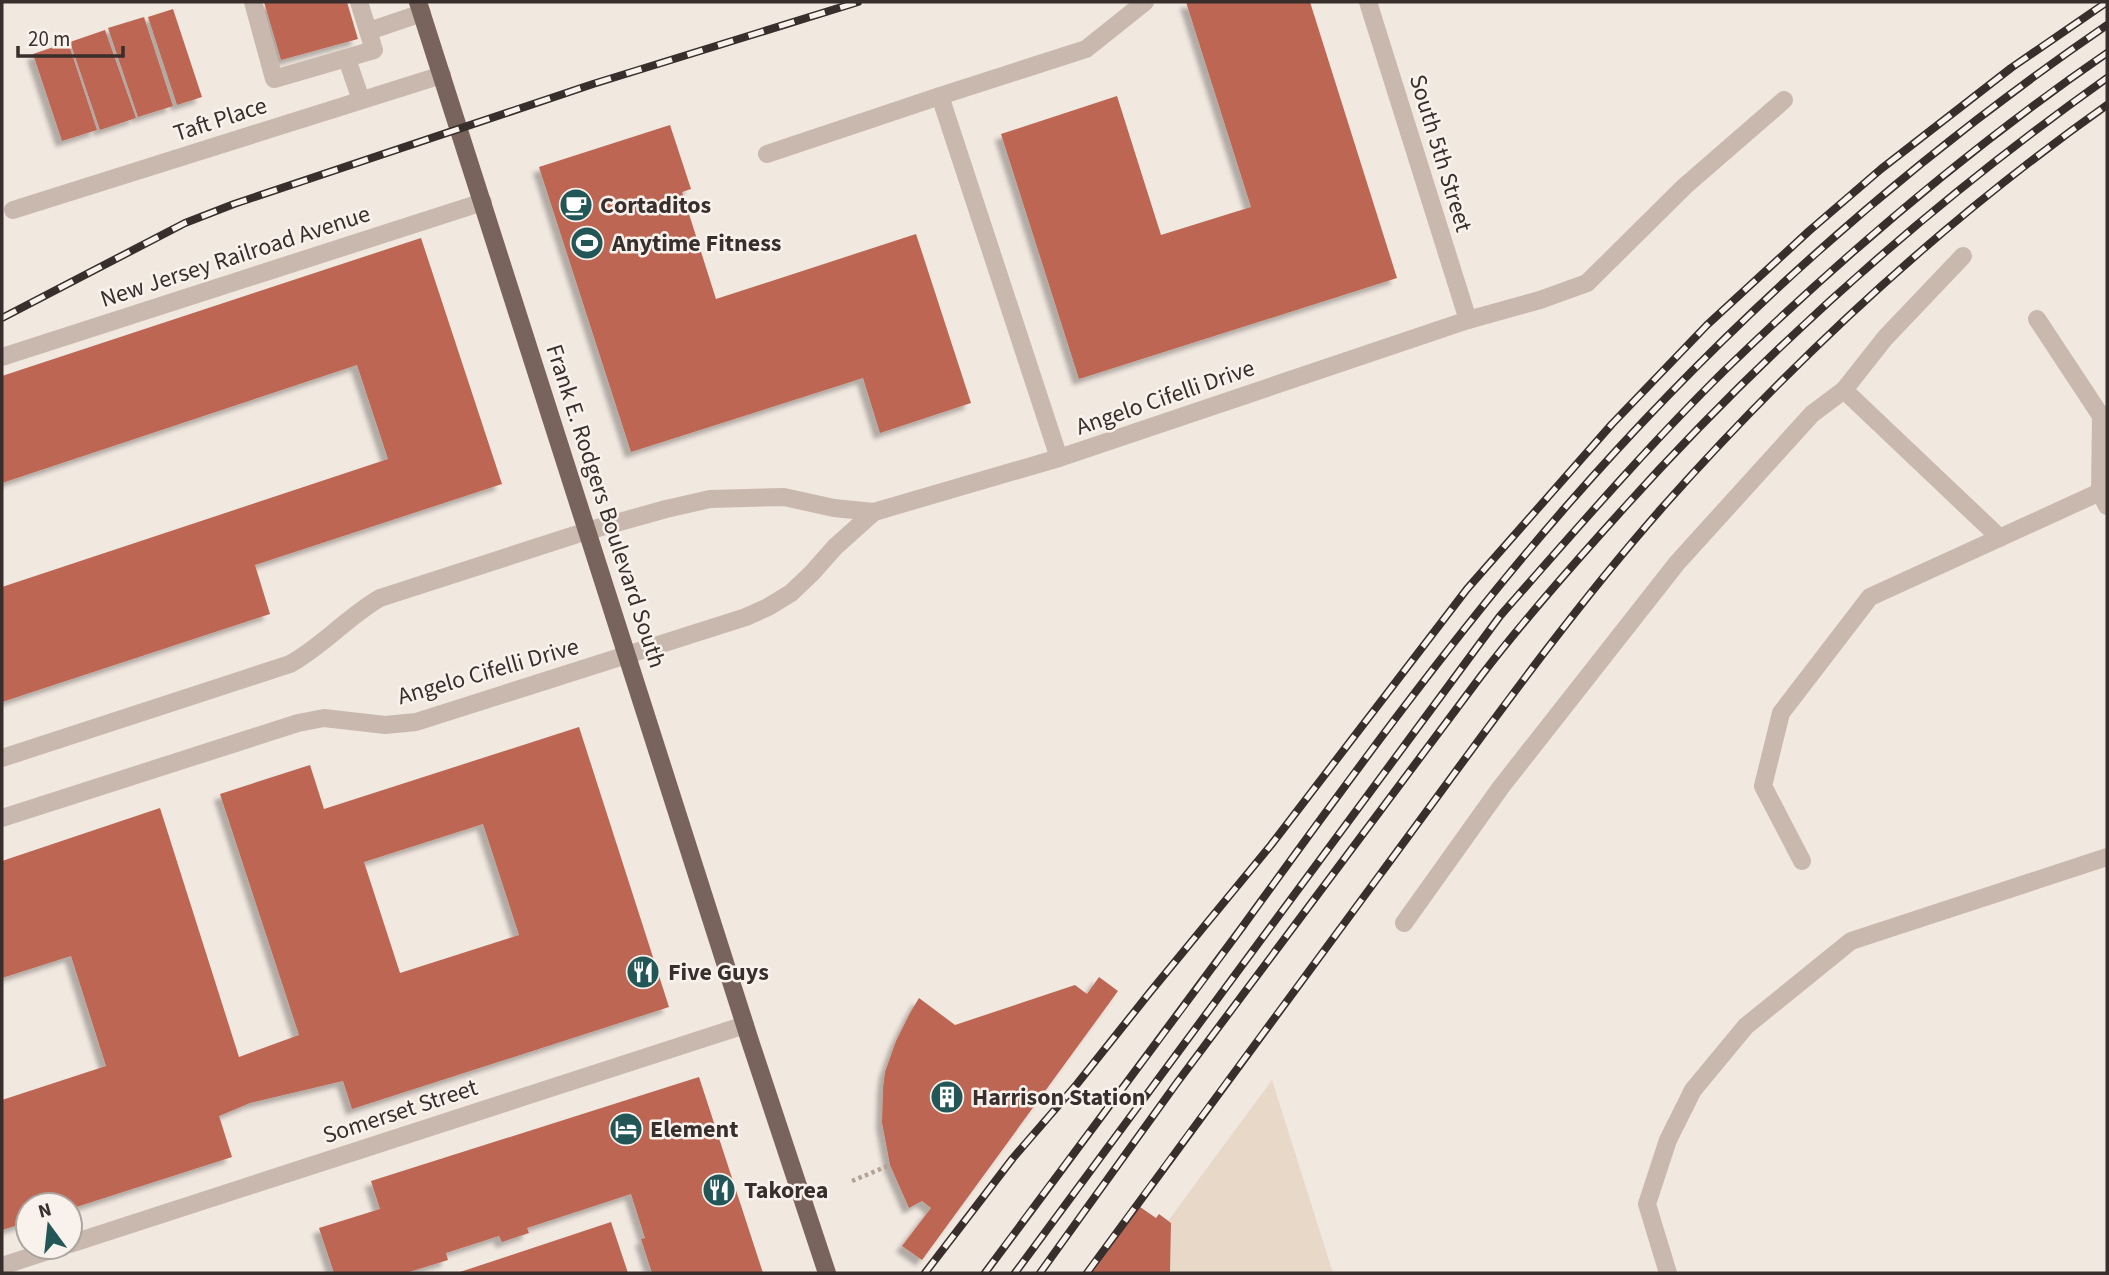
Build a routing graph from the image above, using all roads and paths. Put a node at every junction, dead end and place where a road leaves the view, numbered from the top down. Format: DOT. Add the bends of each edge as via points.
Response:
graph roads {
  1 [pos="253,2"];
  2 [pos="359,2"];
  3 [pos="1144,2"];
  4 [pos="1368,2"];
  5 [pos="420,7"];
  6 [pos="369,31"];
  7 [pos="347,59"];
  8 [pos="442,75"];
  9 [pos="940,96"];
  10 [pos="361,100"];
  11 [pos="1784,100"];
  12 [pos="767,154"];
  13 [pos="483,202"];
  14 [pos="13,210"];
  15 [pos="1963,256"];
  16 [pos="2037,319"];
  17 [pos="1468,320"];
  18 [pos="2,356"];
  19 [pos="1844,390"];
  20 [pos="1059,458"];
  21 [pos="2104,499"];
  22 [pos="874,512"];
  23 [pos="587,531"];
  24 [pos="2000,538"];
  25 [pos="628,654"];
  26 [pos="2,758"];
  27 [pos="2,818"];
  28 [pos="2107,857"];
  29 [pos="1802,861"];
  30 [pos="1404,923"];
  31 [pos="745,1025"];
  32 [pos="890,1165"];
  33 [pos="852,1181"];
  34 [pos="84,1239"];
  35 [pos="827,1273"];
  36 [pos="1668,1273"];
  1 -- 7 [label="street" via="274,79 321,58"];
  2 -- 6 [label="street"];
  3 -- 9 [label="street" via="1086,49"];
  4 -- 17 [label="street, South 5th Street"];
  5 -- 6 [label="street"];
  5 -- 8 [label="main road, Frank E. Rodgers Boulevard South"];
  6 -- 7 [label="street" via="374,50"];
  7 -- 10 [label="street"];
  8 -- 10 [label="street, Taft Place"];
  8 -- 13 [label="main road, Frank E. Rodgers Boulevard South"];
  9 -- 12 [label="street"];
  9 -- 20 [label="street"];
  10 -- 14 [label="street, Taft Place"];
  11 -- 17 [label="street, Angelo Cifelli Drive" via="1685,186 1587,283"];
  13 -- 18 [label="street, New Jersey Railroad Avenue"];
  13 -- 23 [label="main road, Frank E. Rodgers Boulevard South"];
  15 -- 19 [label="street" via="1885,338"];
  16 -- 21 [label="street" via="2101,416"];
  17 -- 20 [label="street, Angelo Cifelli Drive"];
  19 -- 24 [label="street"];
  19 -- 30 [label="street" via="1812,414 1676,563 1501,787"];
  20 -- 22 [label="street, Angelo Cifelli Drive"];
  21 -- 24 [label="street"];
  22 -- 23 [label="street, Angelo Cifelli Drive" via="784,497 710,499"];
  22 -- 25 [label="street, Angelo Cifelli Drive" via="790,593 768,607"];
  23 -- 25 [label="main road, Frank E. Rodgers Boulevard South"];
  23 -- 26 [label="street, Angelo Cifelli Drive" via="380,598 290,664"];
  24 -- 29 [label="street" via="1870,597 1781,713 1763,786"];
  25 -- 27 [label="street, Angelo Cifelli Drive" via="416,722 385,725 324,718 298,723"];
  25 -- 31 [label="main road, Frank E. Rodgers Boulevard South"];
  28 -- 36 [label="street" via="1852,941 1746,1026 1693,1090 1668,1140 1647,1204"];
  31 -- 34 [label="street, Somerset Street"];
  31 -- 35 [label="main road, Frank E. Rodgers Boulevard South"];
  32 -- 33 [label="path"];
}
